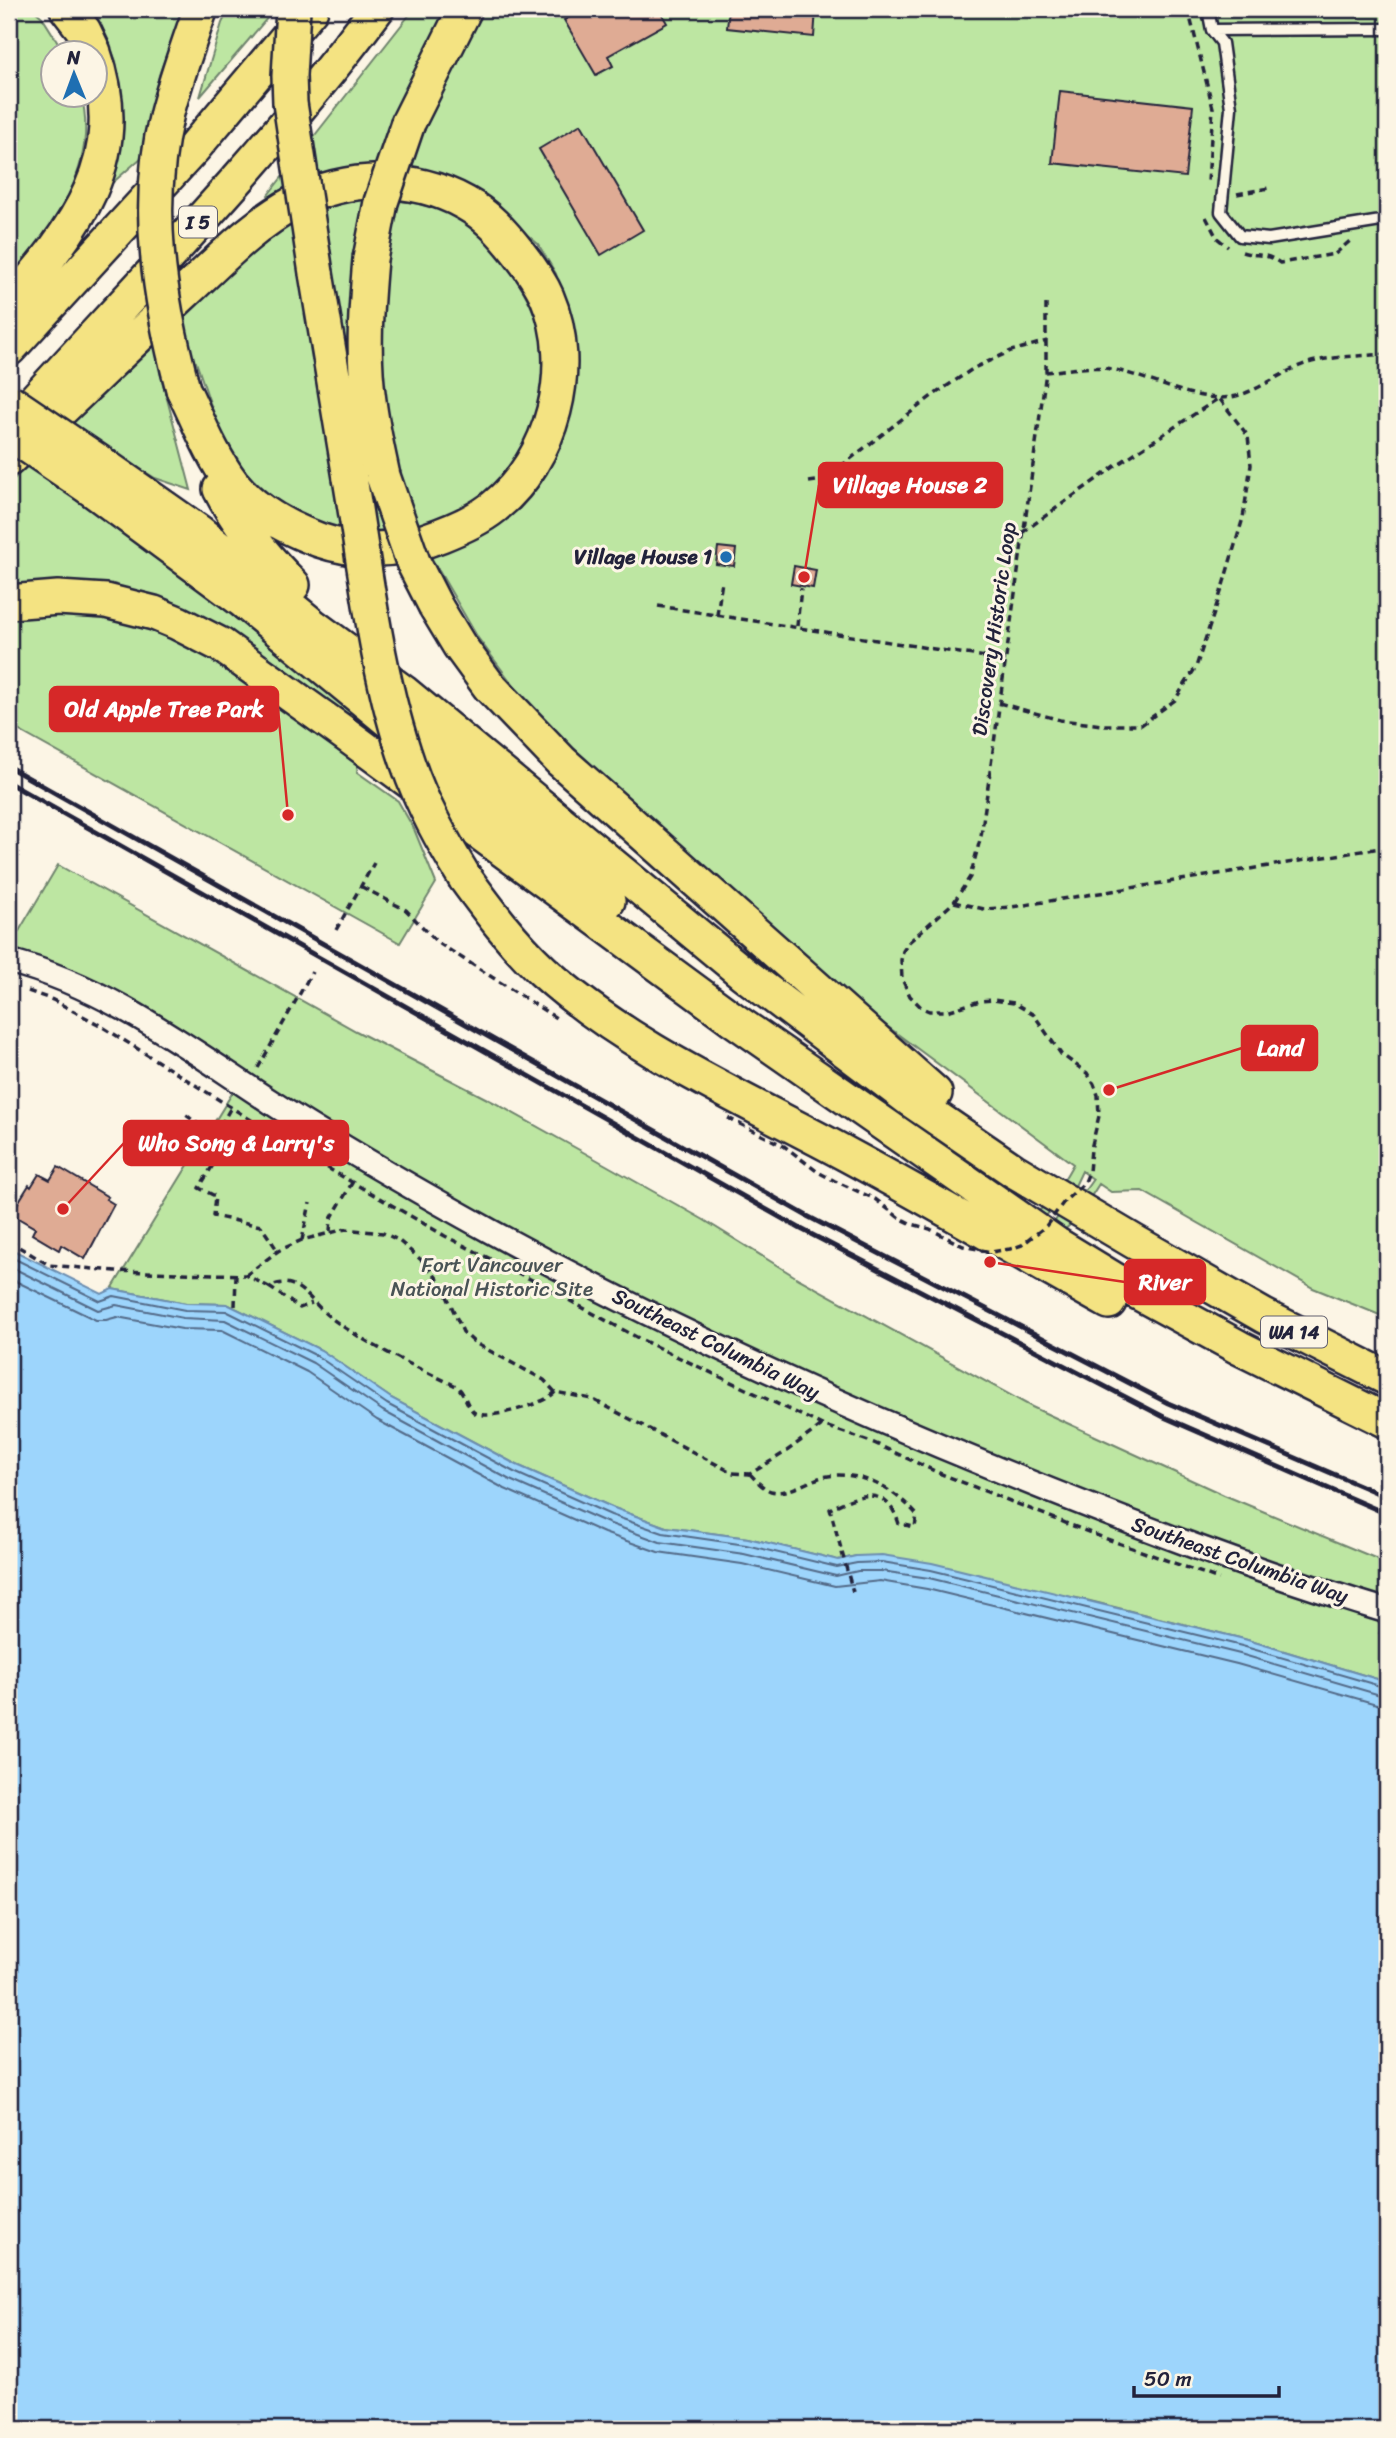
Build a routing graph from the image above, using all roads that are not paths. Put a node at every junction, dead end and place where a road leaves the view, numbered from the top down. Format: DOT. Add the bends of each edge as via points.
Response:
graph roads {
  1 [pos="67,9"];
  2 [pos="293,9"];
  3 [pos="310,9"];
  4 [pos="377,9"];
  5 [pos="464,9"];
  6 [pos="1208,9"];
  7 [pos="201,10"];
  8 [pos="1387,29"];
  9 [pos="1212,30"];
  10 [pos="87,38"];
  11 [pos="107,108"];
  12 [pos="1387,220"];
  13 [pos="9,305"];
  14 [pos="9,349"];
  15 [pos="183,389"];
  16 [pos="9,401"];
  17 [pos="9,428"];
  18 [pos="9,433"];
  19 [pos="9,459"];
  20 [pos="97,477"];
  21 [pos="9,602"];
  22 [pos="403,692"];
  23 [pos="9,961"];
  24 [pos="822,1079"];
  25 [pos="1070,1202"];
  26 [pos="1387,1378"];
  27 [pos="1387,1421"];
  28 [pos="1387,1432"];
  29 [pos="1387,1611"];
  1 -- 10 [label="highway"];
  2 -- 28 [label="highway, bridge" via="290,103 383,668 398,734 433,823 500,926 543,971 635,1038 1230,1367 1324,1413"];
  3 -- 14 [label="highway, I 5" via="193,149"];
  4 -- 17 [label="highway, I 5" via="247,166"];
  5 -- 25 [label="highway, bridge" via="408,123 381,202 365,308 368,401 383,477 413,562 459,645 489,686 561,761 917,1079"];
  6 -- 9 [label="lane"];
  7 -- 15 [label="highway, bridge" via="166,115 158,169 159,284"];
  8 -- 9 [label="lane"];
  9 -- 12 [label="lane" via="1222,43 1231,108 1221,212 1240,236 1269,239"];
  11 -- 13 [label="highway" via="104,152 87,202 71,230"];
  15 -- 19 [label="highway" via="233,483 264,514 339,547 380,550 420,544 494,508 526,474 555,412 556,329 547,297 531,269 480,212 415,185 381,181 344,185 311,195 262,223"];
  15 -- 22 [label="highway" via="210,469 228,506 268,561"];
  16 -- 20 [label="highway, bridge"];
  18 -- 20 [label="highway, bridge"];
  20 -- 22 [label="highway" via="199,532"];
  20 -- 24 [label="highway"];
  21 -- 24 [label="highway" via="58,598 118,604 154,613 222,645 734,1020"];
  22 -- 25 [label="highway" via="843,1051 967,1140"];
  23 -- 29 [label="street, Southeast Columbia Way" via="64,978 129,1011 356,1154 490,1231 713,1345 853,1409 1082,1503"];
  24 -- 27 [label="highway" via="996,1204 1115,1280"];
  25 -- 26 [label="highway, WA 14" via="1254,1310"];
}
